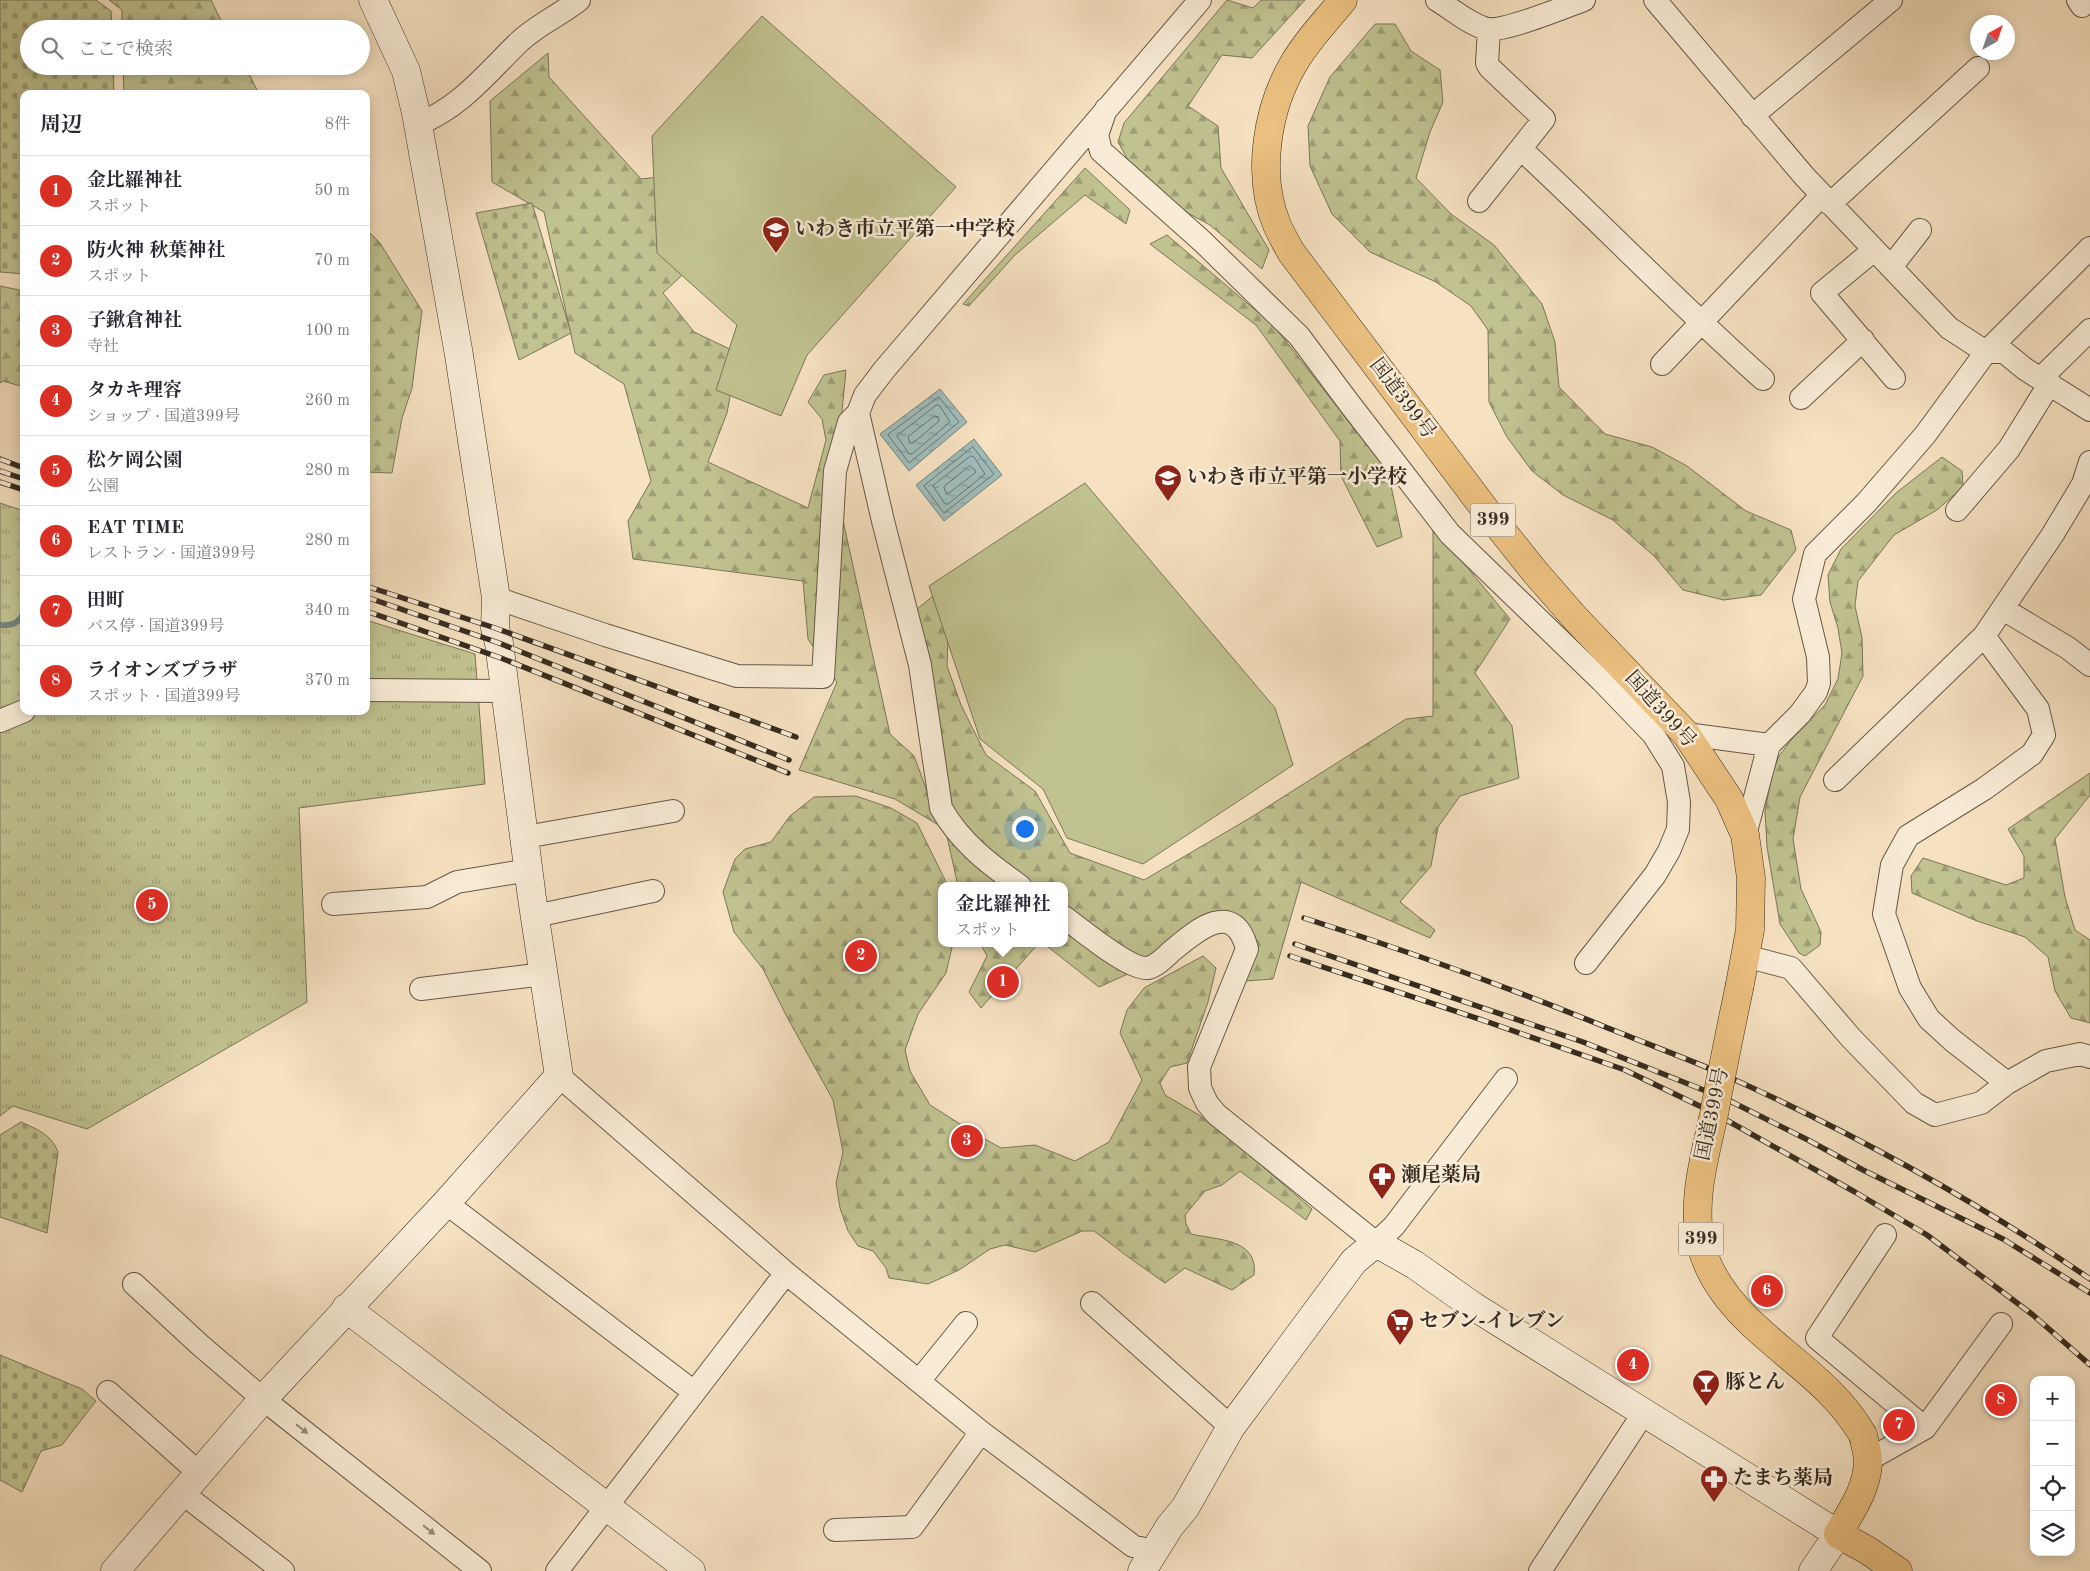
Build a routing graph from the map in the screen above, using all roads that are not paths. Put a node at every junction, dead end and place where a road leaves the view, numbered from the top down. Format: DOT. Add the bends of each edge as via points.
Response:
graph roads {
  1 [pos="373,0"];
  2 [pos="580,0"];
  3 [pos="1200,0"];
  4 [pos="1343,0"];
  5 [pos="1437,0"];
  6 [pos="1584,0"];
  7 [pos="1891,0"];
  8 [pos="1663,3"];
  9 [pos="1489,29"];
  10 [pos="1978,68"];
  11 [pos="1106,109"];
  12 [pos="1752,116"];
  13 [pos="418,124"];
  14 [pos="1521,149"];
  15 [pos="1826,199"];
  16 [pos="1479,201"];
  17 [pos="1920,230"];
  18 [pos="2090,248"];
  19 [pos="1874,250"];
  20 [pos="1891,268"];
  21 [pos="1702,324"];
  22 [pos="2090,330"];
  23 [pos="1863,340"];
  24 [pos="1986,352"];
  25 [pos="1662,364"];
  26 [pos="1894,378"];
  27 [pos="1763,379"];
  28 [pos="2046,380"];
  29 [pos="1801,398"];
  30 [pos="2090,410"];
  31 [pos="858,413"];
  32 [pos="2090,462"];
  33 [pos="1957,510"];
  34 [pos="496,598"];
  35 [pos="2003,609"];
  36 [pos="1984,636"];
  37 [pos="2090,665"];
  38 [pos="370,690"];
  39 [pos="506,691"];
  40 [pos="20,712"];
  41 [pos="0,720"];
  42 [pos="1686,734"];
  43 [pos="1769,745"];
  44 [pos="1672,766"];
  45 [pos="1708,768"];
  46 [pos="1835,780"];
  47 [pos="673,812"];
  48 [pos="1744,834"];
  49 [pos="524,837"];
  50 [pos="529,870"];
  51 [pos="1015,882"];
  52 [pos="653,891"];
  53 [pos="333,904"];
  54 [pos="535,916"];
  55 [pos="1068,920"];
  56 [pos="1745,956"];
  57 [pos="1586,963"];
  58 [pos="544,974"];
  59 [pos="422,989"];
  60 [pos="2090,1056"];
  61 [pos="559,1076"];
  62 [pos="1506,1080"];
  63 [pos="2007,1083"];
  64 [pos="446,1203"];
  65 [pos="1885,1235"];
  66 [pos="1376,1243"];
  67 [pos="786,1273"];
  68 [pos="134,1284"];
  69 [pos="1092,1303"];
  70 [pos="346,1308"];
  71 [pos="966,1323"];
  72 [pos="2001,1324"];
  73 [pos="918,1381"];
  74 [pos="108,1392"];
  75 [pos="694,1392"];
  76 [pos="264,1399"];
  77 [pos="1642,1414"];
  78 [pos="1231,1427"];
  79 [pos="1925,1428"];
  80 [pos="981,1432"];
  81 [pos="1866,1448"];
  82 [pos="190,1483"];
  83 [pos="607,1508"];
  84 [pos="835,1530"];
  85 [pos="1838,1534"];
  86 [pos="1149,1561"];
  87 [pos="115,1571"];
  88 [pos="283,1571"];
  89 [pos="480,1571"];
  90 [pos="557,1571"];
  91 [pos="691,1571"];
  92 [pos="1540,1571"];
  93 [pos="1813,1571"];
  94 [pos="1898,1571"];
  1 -- 13 [label="street" via="406,72"];
  2 -- 13 [label="street" via="520,41 460,100"];
  3 -- 11 [label="street"];
  4 -- 42 [label="highway, 国道399号 / 399" via="1295,61 1276,102 1266,159 1276,224 1291,252 1523,558 1576,619"];
  5 -- 9 [label="street" via="1472,23"];
  6 -- 9 [label="street" via="1517,24"];
  7 -- 12 [label="street"];
  8 -- 12 [label="street"];
  9 -- 14 [label="street" via="1487,63 1490,68 1544,119"];
  10 -- 15 [label="street"];
  11 -- 31 [label="street" via="884,370 865,395"];
  11 -- 44 [label="street" via="1097,135 1101,151 1203,242 1299,336 1450,534 1653,734"];
  12 -- 15 [label="street"];
  13 -- 34 [label="street" via="459,355"];
  14 -- 16 [label="street"];
  14 -- 21 [label="street"];
  15 -- 19 [label="street"];
  15 -- 21 [label="street"];
  17 -- 20 [label="street"];
  18 -- 24 [label="street"];
  19 -- 20 [label="street"];
  19 -- 23 [label="street" via="1822,293"];
  20 -- 24 [label="street" via="1948,328"];
  21 -- 25 [label="street"];
  21 -- 27 [label="street"];
  22 -- 28 [label="street"];
  23 -- 26 [label="street"];
  23 -- 29 [label="street"];
  24 -- 28 [label="street" via="2004,352"];
  24 -- 43 [label="street" via="1925,435 1815,554 1804,600 1818,657 1819,683 1800,714"];
  28 -- 30 [label="street"];
  28 -- 33 [label="street" via="2009,449"];
  31 -- 34 [label="street" via="849,422 835,471 823,677 737,676"];
  31 -- 51 [label="street" via="920,665 941,808 951,828 982,858"];
  32 -- 35 [label="street" via="2083,484"];
  34 -- 39 [label="street" via="496,628"];
  35 -- 36 [label="street"];
  35 -- 37 [label="street"];
  36 -- 46 [label="street"];
  36 -- 63 [label="street" via="2038,709 2044,735 2032,754 1984,789 1908,836 1892,865 1884,914 1910,988 1929,1019"];
  38 -- 39 [label="street"];
  39 -- 49 [label="street"];
  40 -- 41 [label="street"];
  42 -- 43 [label="street"];
  42 -- 45 [label="highway, 国道399号 / 399"];
  43 -- 48 [label="street"];
  44 -- 45 [label="street"];
  44 -- 57 [label="street" via="1679,802 1678,829 1669,850 1655,875"];
  45 -- 48 [label="highway, 国道399号 / 399" via="1729,799"];
  47 -- 49 [label="street"];
  48 -- 56 [label="highway, 国道399号 / 399" via="1751,878 1750,930"];
  49 -- 50 [label="street"];
  50 -- 53 [label="street" via="457,882 426,897"];
  50 -- 54 [label="street"];
  52 -- 54 [label="street"];
  54 -- 58 [label="street"];
  55 -- 66 [label="street" via="1130,964 1148,968 1210,923 1224,921 1235,925 1244,936 1247,949 1200,1066 1203,1096 1216,1114"];
  56 -- 63 [label="street" via="1791,968 1851,1038 1914,1103 1935,1115 1981,1103"];
  56 -- 81 [label="highway, 国道399号 / 399, bridge" via="1700,1178 1698,1212 1701,1244 1716,1282 1730,1301 1841,1402"];
  58 -- 59 [label="street"];
  58 -- 61 [label="street"];
  60 -- 63 [label="street" via="2080,1054 2046,1062"];
  61 -- 64 [label="street"];
  61 -- 67 [label="street"];
  62 -- 66 [label="street" via="1394,1226"];
  64 -- 70 [label="street"];
  64 -- 75 [label="street"];
  65 -- 79 [label="street" via="1817,1338"];
  66 -- 77 [label="street" via="1415,1265"];
  66 -- 78 [label="street" via="1354,1260"];
  67 -- 73 [label="street"];
  67 -- 75 [label="street"];
  68 -- 76 [label="street"];
  69 -- 78 [label="street"];
  70 -- 76 [label="street"];
  70 -- 83 [label="street"];
  71 -- 73 [label="street"];
  72 -- 79 [label="street"];
  73 -- 80 [label="street"];
  74 -- 82 [label="street"];
  75 -- 83 [label="street"];
  76 -- 82 [label="street"];
  76 -- 89 [label="street, one-way"];
  77 -- 85 [label="street"];
  77 -- 92 [label="street"];
  78 -- 86 [label="street" via="1185,1508"];
  79 -- 81 [label="street"];
  80 -- 84 [label="street" via="912,1526"];
  80 -- 86 [label="street"];
  81 -- 85 [label="highway" via="1861,1496"];
  82 -- 87 [label="street"];
  82 -- 88 [label="street"];
  83 -- 90 [label="street"];
  83 -- 91 [label="street"];
  85 -- 93 [label="street"];
  85 -- 94 [label="highway"];
}
